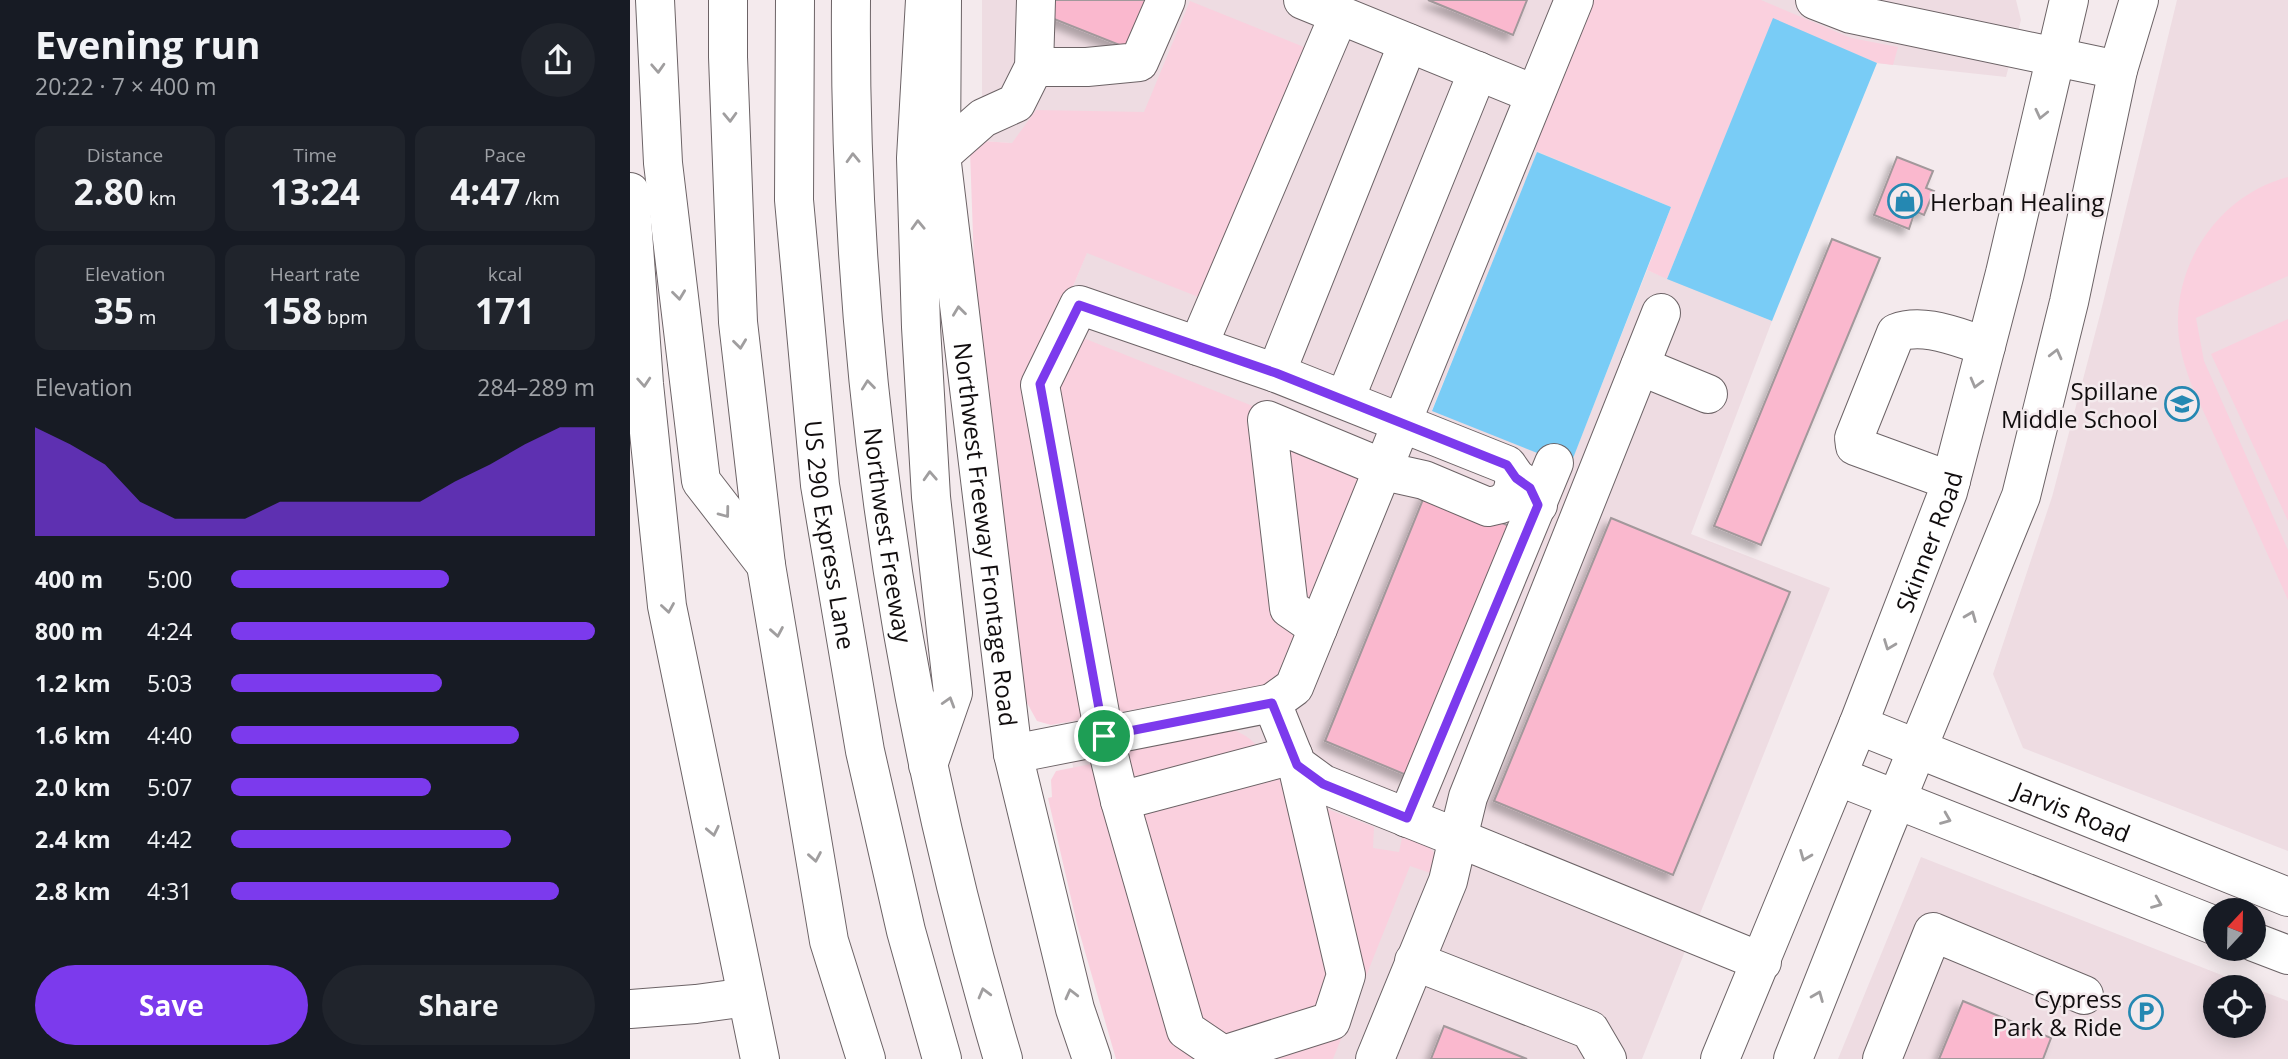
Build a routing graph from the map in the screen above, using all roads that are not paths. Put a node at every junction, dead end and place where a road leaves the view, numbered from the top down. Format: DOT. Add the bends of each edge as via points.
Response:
graph roads {
  1 [pos="655,0"];
  2 [pos="728,0"];
  3 [pos="795,0"];
  4 [pos="851,0"];
  5 [pos="925,0"];
  6 [pos="942,0"];
  7 [pos="1036,0"];
  8 [pos="1166,0"];
  9 [pos="1303,0"];
  10 [pos="1574,0"];
  11 [pos="1815,0"];
  12 [pos="2068,0"];
  13 [pos="2139,0"];
  14 [pos="1339,15"];
  15 [pos="1408,43"];
  16 [pos="2053,57"];
  17 [pos="1034,67"];
  18 [pos="2118,70"];
  19 [pos="1478,71"];
  20 [pos="1534,94"];
  21 [pos="941,155"];
  22 [pos="630,192"];
  23 [pos="1661,313"];
  24 [pos="1198,346"];
  25 [pos="1986,346"];
  26 [pos="1640,366"];
  27 [pos="1276,373"];
  28 [pos="1708,394"];
  29 [pos="1345,400"];
  30 [pos="1400,422"];
  31 [pos="1554,463"];
  32 [pos="1382,468"];
  33 [pos="1951,481"];
  34 [pos="1527,491"];
  35 [pos="766,565"];
  36 [pos="1318,628"];
  37 [pos="1272,703"];
  38 [pos="1858,725"];
  39 [pos="1104,736"];
  40 [pos="1917,747"];
  41 [pos="1013,754"];
  42 [pos="1295,760"];
  43 [pos="928,767"];
  44 [pos="1837,776"];
  45 [pos="1896,800"];
  46 [pos="1120,801"];
  47 [pos="1407,818"];
  48 [pos="1458,838"];
  49 [pos="2288,897"];
  50 [pos="2203,921"];
  51 [pos="2266,947"];
  52 [pos="2288,955"];
  53 [pos="1414,961"];
  54 [pos="1762,962"];
  55 [pos="2084,995"];
  56 [pos="747,997"];
  57 [pos="630,1009"];
  58 [pos="760,1059"];
  59 [pos="866,1059"];
  60 [pos="942,1059"];
  61 [pos="1003,1059"];
  62 [pos="1092,1059"];
  63 [pos="1375,1059"];
  64 [pos="1607,1059"];
  65 [pos="1720,1059"];
  66 [pos="1793,1059"];
  67 [pos="1882,1059"];
  1 -- 35 [label="main road, one-way" via="663,163 701,481"];
  2 -- 35 [label="main road, one-way" via="738,322"];
  3 -- 60 [label="main road, US 290 Express Lane" via="794,200 820,485 864,751"];
  43 -- 4 [label="main road, Northwest Freeway, one-way" via="893,577 864,349 854,195"];
  43 -- 5 [label="main road, one-way" via="953,693 931,497 921,327 916,158"];
  6 -- 21 [label="main road, Northwest Freeway Frontage Road"];
  7 -- 17 [label="main road"];
  8 -- 17 [label="main road" via="1139,62"];
  9 -- 14 [label="main road"];
  10 -- 20 [label="main road"];
  11 -- 16 [label="main road" via="1851,14"];
  12 -- 16 [label="main road, Skinner Road"];
  13 -- 18 [label="main road"];
  14 -- 15 [label="main road"];
  14 -- 24 [label="main road"];
  15 -- 19 [label="main road"];
  15 -- 27 [label="main road"];
  16 -- 18 [label="main road"];
  16 -- 25 [label="main road, Skinner Road, one-way"];
  17 -- 21 [label="main road" via="1016,103 983,118"];
  40 -- 18 [label="main road, one-way" via="2021,496 2069,302"];
  19 -- 20 [label="main road"];
  19 -- 29 [label="main road"];
  20 -- 30 [label="main road"];
  41 -- 21 [label="main road, Northwest Freeway Frontage Road, one-way"];
  22 -- 56 [label="main road, one-way" via="667,606"];
  23 -- 26 [label="main road"];
  24 -- 27 [label="main road"];
  24 -- 39 [label="main road" via="1079,305 1040,384"];
  25 -- 33 [label="main road, Skinner Road, one-way"];
  25 -- 33 [label="main road" via="1919,328 1896,333 1854,438 1855,446"];
  26 -- 28 [label="main road"];
  26 -- 48 [label="main road" via="1468,797"];
  27 -- 29 [label="main road"];
  29 -- 30 [label="main road"];
  30 -- 32 [label="main road"];
  30 -- 34 [label="main road" via="1507,465"];
  31 -- 34 [label="main road"];
  32 -- 34 [label="main road" via="1488,507"];
  32 -- 36 [label="main road"];
  32 -- 36 [label="main road" via="1267,420 1289,608"];
  33 -- 38 [label="main road, Skinner Road, one-way"];
  34 -- 47 [label="main road"];
  35 -- 59 [label="main road, one-way" via="829,941"];
  36 -- 37 [label="main road" via="1294,687"];
  37 -- 39 [label="main road"];
  37 -- 42 [label="main road"];
  38 -- 40 [label="main road, Jarvis Road"];
  38 -- 44 [label="main road, Skinner Road"];
  39 -- 41 [label="main road"];
  39 -- 46 [label="main road"];
  40 -- 45 [label="main road"];
  40 -- 49 [label="main road, Jarvis Road"];
  62 -- 41 [label="main road, Northwest Freeway Frontage Road, one-way" via="1075,1009"];
  42 -- 46 [label="main road"];
  42 -- 46 [label="main road" via="1346,975 1331,1021 1223,1055 1186,1030"];
  42 -- 47 [label="main road" via="1323,784"];
  61 -- 43 [label="main road, Northwest Freeway, one-way"];
  44 -- 45 [label="main road"];
  44 -- 54 [label="main road, Skinner Road, one-way"];
  45 -- 50 [label="main road, one-way"];
  66 -- 45 [label="main road, one-way"];
  47 -- 48 [label="main road"];
  48 -- 53 [label="main road" via="1448,881"];
  48 -- 54 [label="main road"];
  51 -- 52 [label="main road"];
  53 -- 63 [label="main road"];
  53 -- 64 [label="main road" via="1590,1030"];
  54 -- 65 [label="main road, Skinner Road"];
  55 -- 67 [label="main road" via="1933,932"];
  56 -- 57 [label="main road"];
  56 -- 58 [label="main road"];
}
